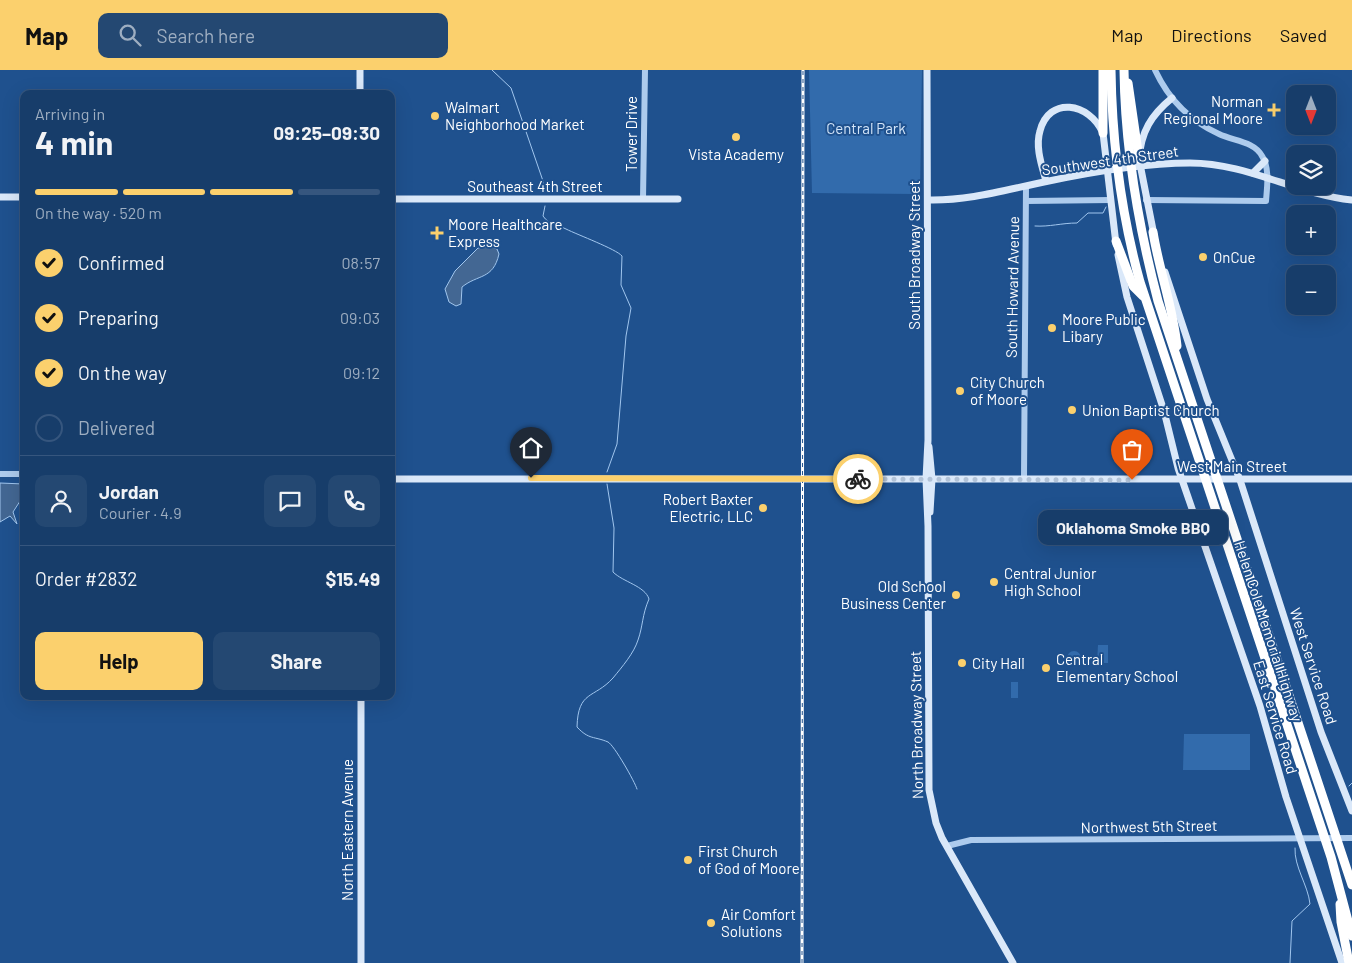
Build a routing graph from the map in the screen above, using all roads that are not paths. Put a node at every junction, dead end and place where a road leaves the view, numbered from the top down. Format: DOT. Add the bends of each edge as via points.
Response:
graph roads {
  1 [pos="360,70"];
  2 [pos="645,70"];
  3 [pos="927,70"];
  4 [pos="1103,70"];
  5 [pos="1112,70"];
  6 [pos="1125,70"];
  7 [pos="1155,70"];
  8 [pos="360,90"];
  9 [pos="1172,98"];
  10 [pos="1103,133"];
  11 [pos="1139,160"];
  12 [pos="1265,161"];
  13 [pos="1253,173"];
  14 [pos="1267,177"];
  15 [pos="1046,182"];
  16 [pos="1026,186"];
  17 [pos="0,197"];
  18 [pos="20,197"];
  19 [pos="395,199"];
  20 [pos="643,199"];
  21 [pos="678,199"];
  22 [pos="928,200"];
  23 [pos="1111,200"];
  24 [pos="1146,200"];
  25 [pos="1352,200"];
  26 [pos="1026,201"];
  27 [pos="1153,232"];
  28 [pos="1116,241"];
  29 [pos="1144,298"];
  30 [pos="1178,363"];
  31 [pos="0,474"];
  32 [pos="20,474"];
  33 [pos="395,479"];
  34 [pos="929,479"];
  35 [pos="1024,479"];
  36 [pos="1352,479"];
  37 [pos="1182,480"];
  38 [pos="1240,480"];
  39 [pos="361,700"];
  40 [pos="1352,811"];
  41 [pos="1300,837"];
  42 [pos="1352,838"];
  43 [pos="947,846"];
  44 [pos="1352,885"];
  45 [pos="1339,887"];
  46 [pos="1352,936"];
  47 [pos="361,963"];
  48 [pos="1013,963"];
  49 [pos="1342,963"];
  50 [pos="1349,963"];
  1 -- 8 [label="main road"];
  2 -- 20 [label="street, Tower Drive"];
  3 -- 22 [label="main road, South Broadway Street"];
  4 -- 10 [label="highway"];
  5 -- 29 [label="highway, Helen Cole Memorial Highway" via="1114,134 1121,197"];
  6 -- 11 [label="highway" via="1132,98"];
  6 -- 30 [label="highway, Helen Cole Memorial Highway" via="1129,154 1137,213 1158,301"];
  7 -- 9 [label="street"];
  9 -- 11 [label="main road" via="1157,111 1147,126"];
  9 -- 12 [label="street" via="1208,129 1254,147"];
  10 -- 15 [label="main road" via="1095,118 1081,109 1061,109 1049,116 1040,129 1038,141"];
  10 -- 23 [label="main road, East Service Road"];
  11 -- 24 [label="main road, West Service Road"];
  12 -- 13 [label="main road"];
  12 -- 14 [label="street"];
  13 -- 14 [label="main road, Southwest 4th Street"];
  13 -- 15 [label="main road, Southwest 4th Street" via="1203,164 1154,166"];
  14 -- 24 [label="street" via="1266,201"];
  14 -- 25 [label="main road, Southwest 4th Street" via="1312,192"];
  15 -- 16 [label="main road, Southwest 4th Street"];
  16 -- 22 [label="main road, Southwest 4th Street" via="966,199"];
  16 -- 26 [label="street, South Howard Avenue"];
  17 -- 18 [label="main road"];
  19 -- 20 [label="main road, Southeast 4th Street"];
  20 -- 21 [label="main road, Southeast 4th Street"];
  22 -- 34 [label="main road, South Broadway Street"];
  23 -- 26 [label="street"];
  23 -- 28 [label="main road, East Service Road"];
  24 -- 27 [label="main road, West Service Road"];
  26 -- 35 [label="street, South Howard Avenue"];
  27 -- 30 [label="highway" via="1175,326"];
  27 -- 38 [label="main road, West Service Road" via="1207,399"];
  28 -- 29 [label="highway" via="1133,286"];
  28 -- 37 [label="main road, East Service Road" via="1127,297 1164,411"];
  29 -- 45 [label="highway, Helen Cole Memorial Highway"];
  30 -- 44 [label="highway, Helen Cole Memorial Highway"];
  31 -- 32 [label="street"];
  33 -- 34 [label="main road, West Main Street"];
  34 -- 35 [label="main road, West Main Street"];
  34 -- 43 [label="main road, North Broadway Street" via="928,783 936,823"];
  35 -- 37 [label="main road, West Main Street"];
  36 -- 38 [label="main road, West Main Street"];
  37 -- 38 [label="main road, West Main Street"];
  37 -- 41 [label="main road, East Service Road" via="1260,706"];
  38 -- 40 [label="main road, West Service Road" via="1321,732"];
  39 -- 47 [label="main road, North Eastern Avenue"];
  41 -- 42 [label="street, Northwest 5th Street"];
  41 -- 43 [label="street, Northwest 5th Street" via="971,840"];
  41 -- 49 [label="main road, East Service Road"];
  43 -- 48 [label="main road, North Broadway Street"];
  45 -- 46 [label="highway, Helen Cole Memorial Highway"];
  45 -- 50 [label="highway" via="1341,922"];
}
